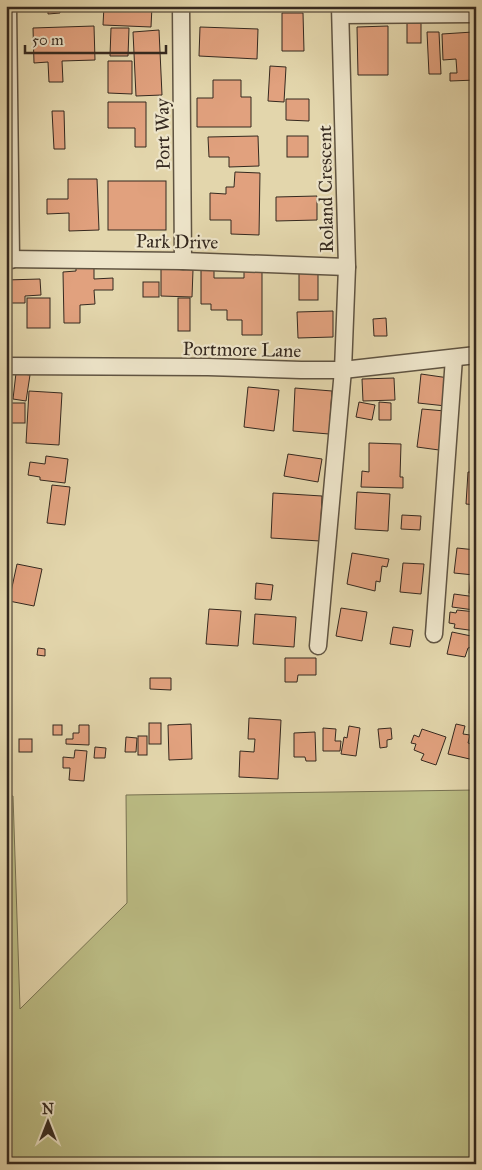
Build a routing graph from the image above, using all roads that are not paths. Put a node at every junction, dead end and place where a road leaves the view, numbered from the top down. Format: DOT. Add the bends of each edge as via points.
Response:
graph roads {
  1 [pos="8,6"];
  2 [pos="181,6"];
  3 [pos="340,10"];
  4 [pos="476,12"];
  5 [pos="8,259"];
  6 [pos="183,260"];
  7 [pos="347,267"];
  8 [pos="476,355"];
  9 [pos="454,358"];
  10 [pos="6,366"];
  11 [pos="343,370"];
  12 [pos="434,634"];
  13 [pos="318,646"];
  1 -- 5 [label="street"];
  2 -- 6 [label="street, Port Way"];
  3 -- 4 [label="street"];
  3 -- 7 [label="street, Roland Crescent"];
  5 -- 6 [label="street, Park Drive"];
  6 -- 7 [label="street, Park Drive"];
  7 -- 11 [label="street, Roland Crescent"];
  8 -- 9 [label="street, Portmore Lane"];
  9 -- 11 [label="street, Portmore Lane"];
  9 -- 12 [label="street"];
  10 -- 11 [label="street, Portmore Lane"];
  11 -- 13 [label="street, Roland Crescent"];
}
